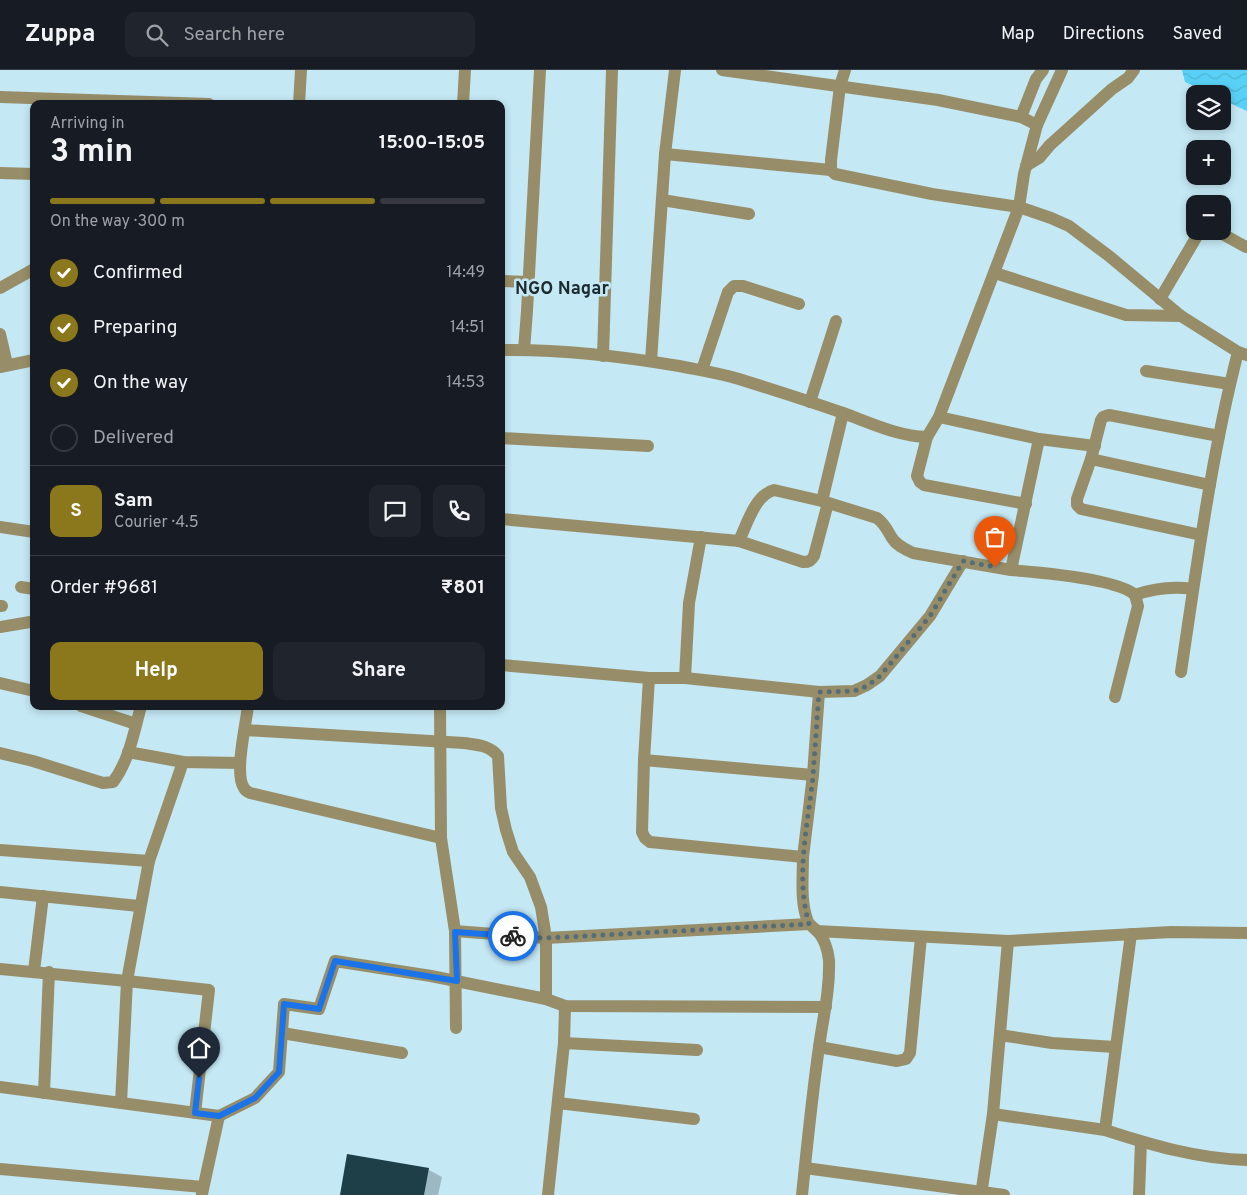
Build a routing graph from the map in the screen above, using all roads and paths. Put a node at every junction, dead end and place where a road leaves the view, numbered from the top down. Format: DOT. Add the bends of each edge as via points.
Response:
graph roads {
  1 [pos="301,70"];
  2 [pos="465,70"];
  3 [pos="540,70"];
  4 [pos="612,70"];
  5 [pos="675,70"];
  6 [pos="722,70"];
  7 [pos="845,70"];
  8 [pos="1042,70"];
  9 [pos="1062,70"];
  10 [pos="1134,70"];
  11 [pos="840,86"];
  12 [pos="0,97"];
  13 [pos="89,100"];
  14 [pos="299,100"];
  15 [pos="463,100"];
  16 [pos="1021,117"];
  17 [pos="1037,126"];
  18 [pos="665,154"];
  19 [pos="1026,166"];
  20 [pos="831,170"];
  21 [pos="0,173"];
  22 [pos="30,174"];
  23 [pos="662,200"];
  24 [pos="1019,207"];
  25 [pos="749,214"];
  26 [pos="1231,239"];
  27 [pos="1195,240"];
  28 [pos="1246,247"];
  29 [pos="30,271"];
  30 [pos="995,273"];
  31 [pos="505,281"];
  32 [pos="529,282"];
  33 [pos="0,288"];
  34 [pos="1160,299"];
  35 [pos="799,304"];
  36 [pos="1181,316"];
  37 [pos="836,321"];
  38 [pos="0,334"];
  39 [pos="505,350"];
  40 [pos="524,350"];
  41 [pos="1242,354"];
  42 [pos="603,356"];
  43 [pos="30,361"];
  44 [pos="651,361"];
  45 [pos="4,366"];
  46 [pos="702,370"];
  47 [pos="1146,372"];
  48 [pos="1230,384"];
  49 [pos="810,402"];
  50 [pos="843,413"];
  51 [pos="939,417"];
  52 [pos="1218,436"];
  53 [pos="927,437"];
  54 [pos="505,438"];
  55 [pos="1038,439"];
  56 [pos="648,446"];
  57 [pos="1095,446"];
  58 [pos="1091,459"];
  59 [pos="1210,485"];
  60 [pos="825,502"];
  61 [pos="1026,504"];
  62 [pos="505,519"];
  63 [pos="0,527"];
  64 [pos="30,531"];
  65 [pos="1201,536"];
  66 [pos="701,537"];
  67 [pos="739,541"];
  68 [pos="963,561"];
  69 [pos="1011,570"];
  70 [pos="1193,589"];
  71 [pos="1135,594"];
  72 [pos="30,622"];
  73 [pos="0,627"];
  74 [pos="505,665"];
  75 [pos="1181,672"];
  76 [pos="649,678"];
  77 [pos="685,678"];
  78 [pos="0,683"];
  79 [pos="30,691"];
  80 [pos="819,692"];
  81 [pos="1115,697"];
  82 [pos="93,710"];
  83 [pos="140,710"];
  84 [pos="248,710"];
  85 [pos="440,710"];
  86 [pos="136,724"];
  87 [pos="245,730"];
  88 [pos="440,742"];
  89 [pos="128,752"];
  90 [pos="0,753"];
  91 [pos="644,760"];
  92 [pos="183,762"];
  93 [pos="240,763"];
  94 [pos="813,775"];
  95 [pos="441,838"];
  96 [pos="0,850"];
  97 [pos="803,857"];
  98 [pos="149,861"];
  99 [pos="0,892"];
  100 [pos="43,896"];
  101 [pos="139,906"];
  102 [pos="813,927"];
  103 [pos="455,932"];
  104 [pos="1247,933"];
  105 [pos="1131,934"];
  106 [pos="921,937"];
  107 [pos="546,938"];
  108 [pos="1008,941"];
  109 [pos="0,969"];
  110 [pos="34,971"];
  111 [pos="49,972"];
  112 [pos="127,981"];
  113 [pos="457,981"];
  114 [pos="546,1000"];
  115 [pos="565,1006"];
  116 [pos="826,1008"];
  117 [pos="456,1028"];
  118 [pos="282,1032"];
  119 [pos="1000,1035"];
  120 [pos="564,1043"];
  121 [pos="819,1047"];
  122 [pos="1115,1047"];
  123 [pos="697,1050"];
  124 [pos="402,1053"];
  125 [pos="0,1087"];
  126 [pos="44,1093"];
  127 [pos="558,1103"];
  128 [pos="121,1104"];
  129 [pos="195,1113"];
  130 [pos="993,1114"];
  131 [pos="219,1116"];
  132 [pos="694,1119"];
  133 [pos="1105,1130"];
  134 [pos="1141,1142"];
  135 [pos="1247,1160"];
  136 [pos="804,1168"];
  137 [pos="0,1169"];
  138 [pos="203,1191"];
  139 [pos="981,1193"];
  140 [pos="548,1195"];
  141 [pos="802,1195"];
  142 [pos="1004,1195"];
  143 [pos="1139,1195"];
  1 -- 14 [label="street"];
  2 -- 15 [label="street"];
  3 -- 32 [label="street"];
  4 -- 42 [label="street"];
  5 -- 18 [label="street"];
  6 -- 11 [label="street"];
  7 -- 11 [label="street"];
  8 -- 16 [label="street"];
  9 -- 17 [label="street"];
  10 -- 19 [label="street" via="1039,158"];
  11 -- 16 [label="street" via="938,100"];
  11 -- 20 [label="street"];
  12 -- 13 [label="street"];
  16 -- 17 [label="street"];
  17 -- 19 [label="street"];
  18 -- 20 [label="street"];
  18 -- 23 [label="street"];
  19 -- 24 [label="street"];
  20 -- 24 [label="street" via="840,176"];
  21 -- 22 [label="street"];
  23 -- 25 [label="street"];
  23 -- 44 [label="street"];
  24 -- 30 [label="street"];
  24 -- 34 [label="street" via="1069,226"];
  26 -- 28 [label="street"];
  27 -- 34 [label="street"];
  29 -- 33 [label="street"];
  30 -- 36 [label="street" via="1126,315"];
  30 -- 51 [label="street"];
  31 -- 32 [label="street"];
  32 -- 40 [label="street"];
  34 -- 36 [label="street"];
  35 -- 46 [label="street" via="734,286 728,292"];
  36 -- 41 [label="street"];
  37 -- 49 [label="street"];
  38 -- 45 [label="street"];
  39 -- 40 [label="street"];
  40 -- 42 [label="street"];
  41 -- 48 [label="street"];
  42 -- 44 [label="street"];
  43 -- 45 [label="street"];
  44 -- 46 [label="street"];
  46 -- 49 [label="street"];
  47 -- 48 [label="street"];
  48 -- 52 [label="street"];
  49 -- 50 [label="street"];
  50 -- 53 [label="street" via="890,430"];
  50 -- 60 [label="street"];
  51 -- 53 [label="street"];
  51 -- 55 [label="street"];
  52 -- 57 [label="street" via="1109,415 1100,420"];
  52 -- 59 [label="street"];
  53 -- 61 [label="street" via="917,476 920,482"];
  54 -- 56 [label="street"];
  55 -- 57 [label="street"];
  55 -- 61 [label="street"];
  57 -- 58 [label="street"];
  58 -- 59 [label="street"];
  58 -- 65 [label="street" via="1077,499 1081,509"];
  59 -- 65 [label="street"];
  60 -- 67 [label="street" via="774,490 767,492"];
  60 -- 67 [label="street" via="814,556 808,562"];
  60 -- 68 [label="street" via="877,518 884,523 893,540 913,553"];
  61 -- 69 [label="street"];
  62 -- 66 [label="street"];
  63 -- 64 [label="street"];
  65 -- 70 [label="street"];
  66 -- 67 [label="street"];
  66 -- 77 [label="street" via="689,604"];
  68 -- 69 [label="street"];
  68 -- 80 [label="street" via="930,616 880,676 854,691"];
  69 -- 71 [label="street" via="1057,574 1123,587"];
  70 -- 71 [label="street" via="1163,588"];
  70 -- 75 [label="street"];
  71 -- 81 [label="street" via="1138,606"];
  72 -- 73 [label="street"];
  74 -- 76 [label="street"];
  76 -- 77 [label="street"];
  76 -- 91 [label="street"];
  77 -- 80 [label="street"];
  78 -- 79 [label="street"];
  80 -- 94 [label="street"];
  82 -- 86 [label="street"];
  83 -- 86 [label="street"];
  84 -- 87 [label="street"];
  85 -- 88 [label="street"];
  86 -- 89 [label="street"];
  87 -- 88 [label="street"];
  87 -- 93 [label="street"];
  88 -- 95 [label="street"];
  88 -- 107 [label="street" via="482,746 498,756 501,808 506,830 513,852 530,877 541,907"];
  89 -- 90 [label="street" via="120,774 113,782 103,783"];
  89 -- 92 [label="street"];
  91 -- 94 [label="street"];
  91 -- 97 [label="street" via="642,832 650,842"];
  92 -- 93 [label="street"];
  92 -- 98 [label="street"];
  93 -- 95 [label="street" via="244,790 250,793"];
  94 -- 97 [label="street"];
  95 -- 103 [label="street"];
  96 -- 98 [label="street"];
  97 -- 102 [label="street" via="803,897"];
  98 -- 101 [label="street"];
  99 -- 100 [label="street"];
  100 -- 101 [label="street"];
  100 -- 110 [label="street"];
  101 -- 112 [label="street"];
  102 -- 106 [label="street"];
  102 -- 107 [label="street"];
  102 -- 116 [label="street" via="828,951"];
  103 -- 107 [label="street"];
  103 -- 113 [label="street"];
  104 -- 105 [label="street"];
  105 -- 108 [label="street"];
  105 -- 122 [label="street"];
  106 -- 108 [label="street"];
  106 -- 121 [label="street" via="910,1053 906,1059 897,1061"];
  107 -- 114 [label="street"];
  108 -- 119 [label="street"];
  109 -- 110 [label="street"];
  110 -- 111 [label="street"];
  111 -- 112 [label="street"];
  111 -- 126 [label="street"];
  112 -- 128 [label="street"];
  112 -- 129 [label="street" via="209,990"];
  113 -- 114 [label="street"];
  113 -- 117 [label="street"];
  113 -- 118 [label="street" via="335,961 319,1009 284,1004"];
  114 -- 115 [label="street"];
  115 -- 116 [label="street"];
  115 -- 120 [label="street"];
  116 -- 121 [label="street"];
  118 -- 124 [label="street"];
  118 -- 131 [label="street" via="279,1072 255,1098"];
  119 -- 122 [label="street" via="1052,1043"];
  119 -- 130 [label="street"];
  120 -- 123 [label="street"];
  120 -- 127 [label="street"];
  121 -- 136 [label="street"];
  122 -- 133 [label="street"];
  125 -- 126 [label="street"];
  126 -- 128 [label="street"];
  127 -- 132 [label="street"];
  127 -- 140 [label="street"];
  128 -- 129 [label="street"];
  129 -- 131 [label="street"];
  130 -- 133 [label="street"];
  130 -- 139 [label="street"];
  131 -- 138 [label="street"];
  133 -- 134 [label="street"];
  134 -- 135 [label="street" via="1222,1160"];
  134 -- 143 [label="street"];
  136 -- 139 [label="street"];
  136 -- 141 [label="street"];
  137 -- 138 [label="street"];
  139 -- 142 [label="street"];
}
